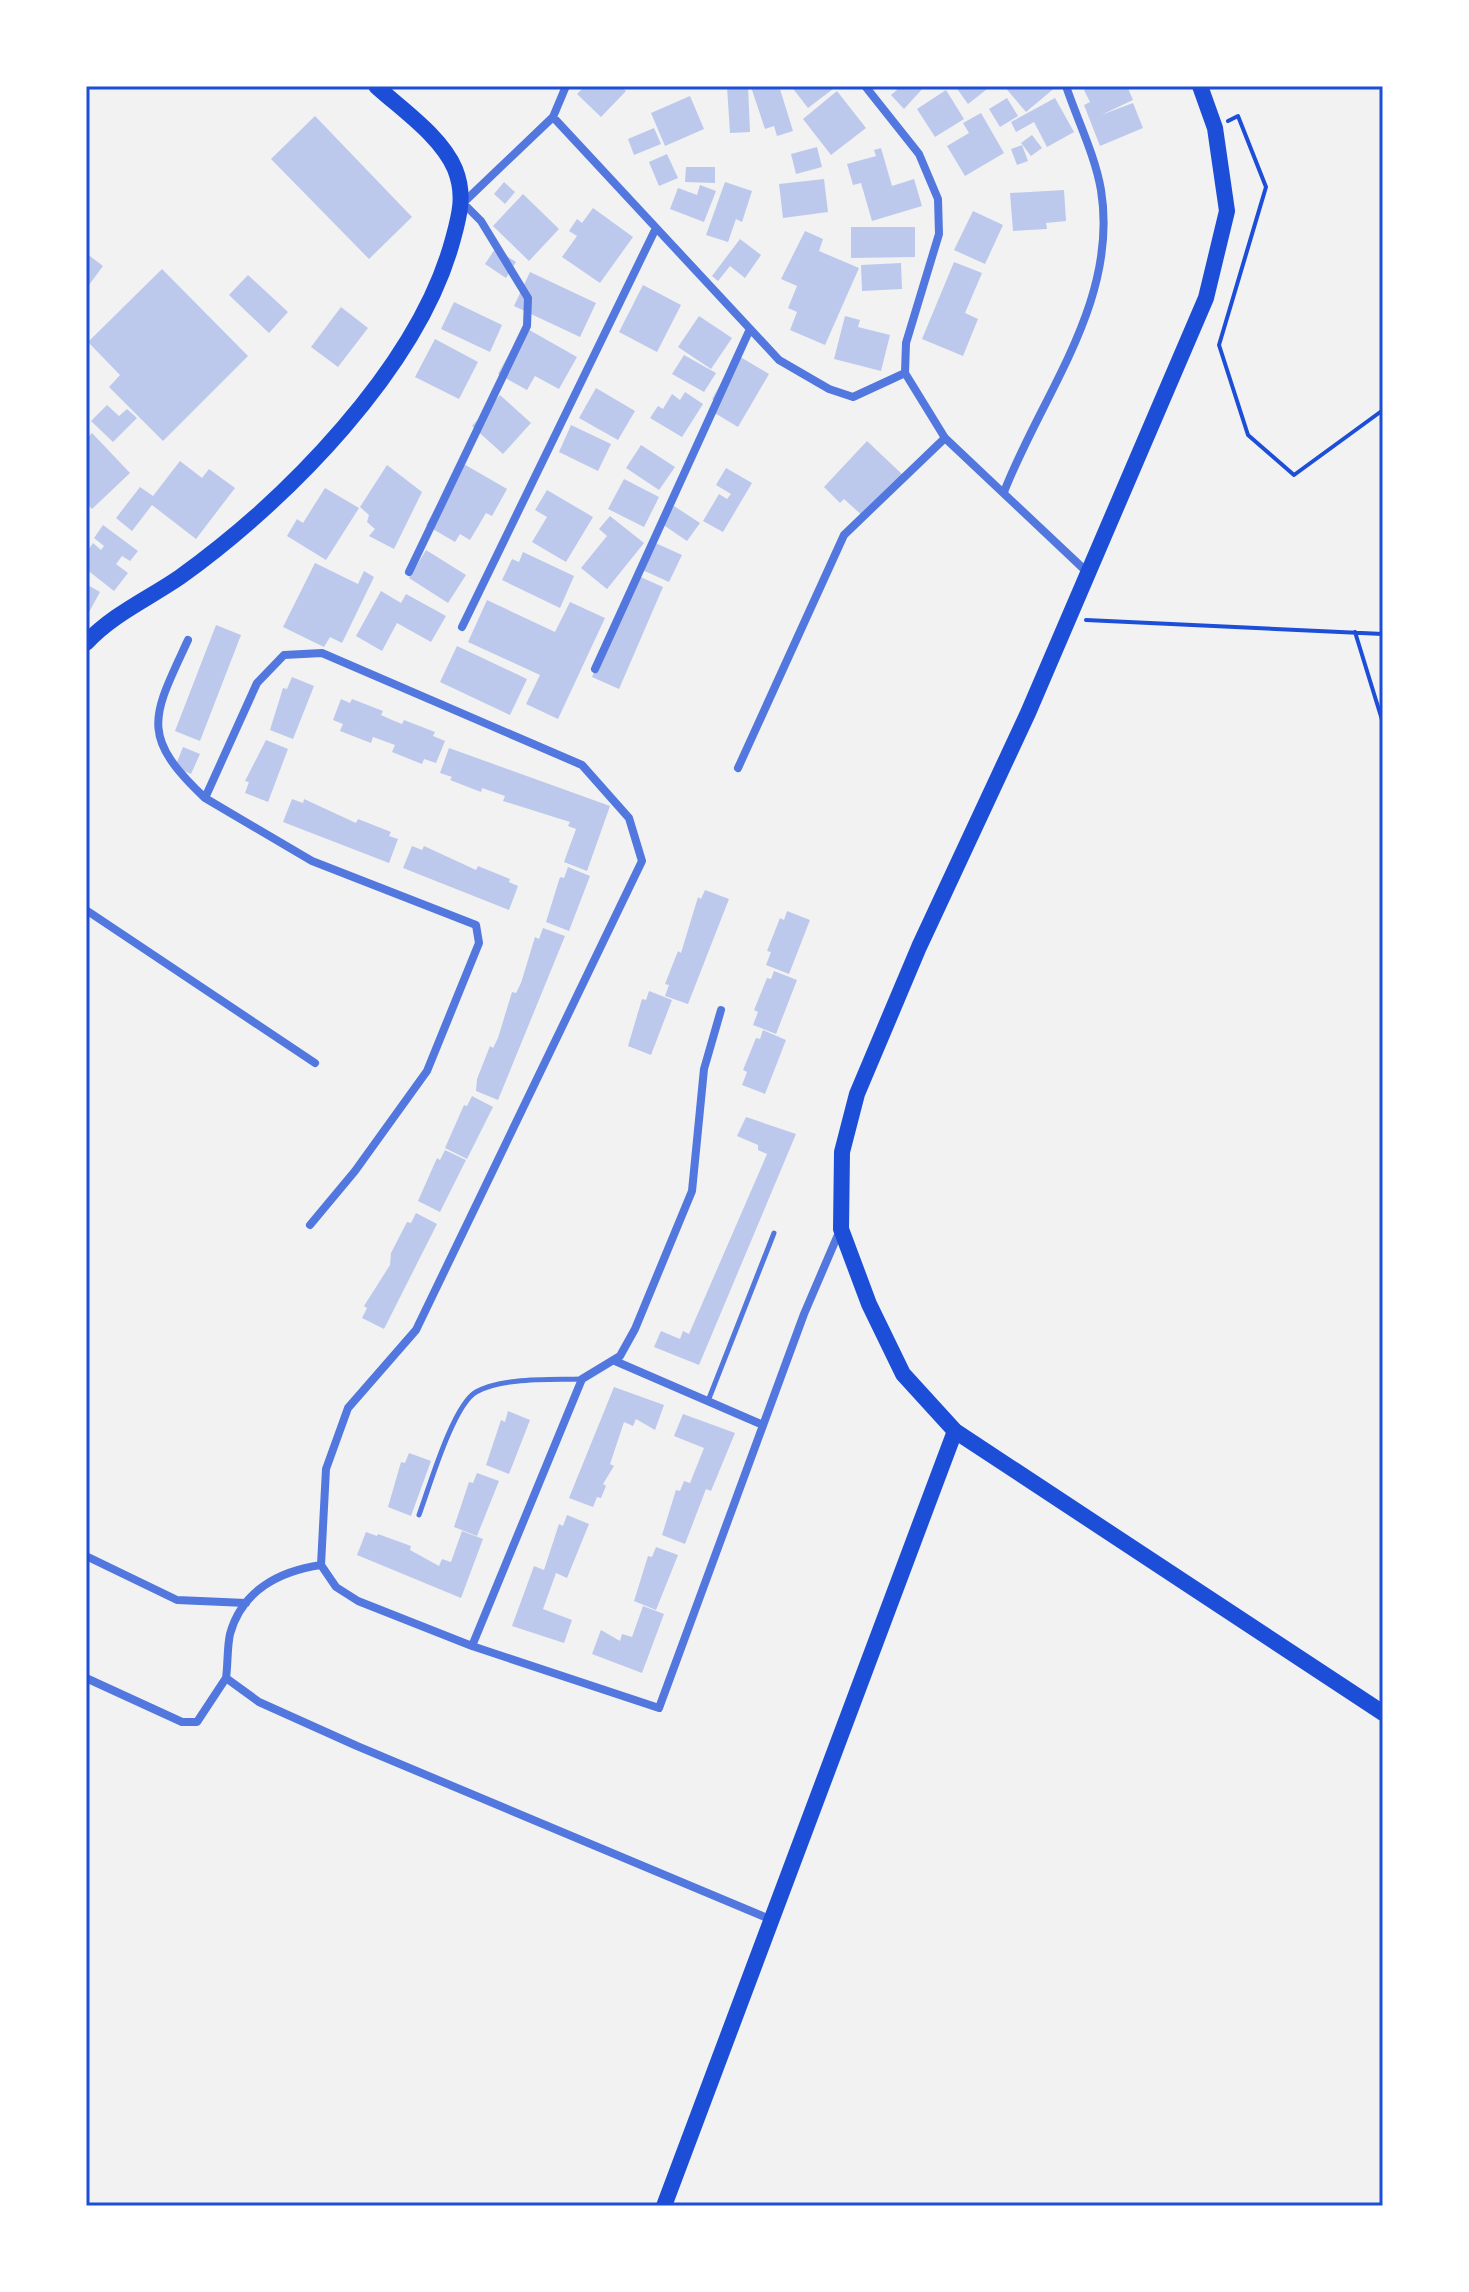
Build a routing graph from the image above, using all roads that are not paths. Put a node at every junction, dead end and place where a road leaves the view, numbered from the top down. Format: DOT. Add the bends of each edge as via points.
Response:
graph roads {
  1 [pos="376,86"];
  2 [pos="566,86"];
  3 [pos="865,86"];
  4 [pos="1066,86"];
  5 [pos="1200,86"];
  6 [pos="553,117"];
  7 [pos="463,203"];
  8 [pos="656,228"];
  9 [pos="750,329"];
  10 [pos="905,373"];
  11 [pos="945,438"];
  12 [pos="1004,492"];
  13 [pos="409,572"];
  14 [pos="1087,572"];
  15 [pos="462,627"];
  16 [pos="188,640"];
  17 [pos="86,643"];
  18 [pos="595,669"];
  19 [pos="738,768"];
  20 [pos="205,798"];
  21 [pos="86,910"];
  22 [pos="721,1010"];
  23 [pos="315,1063"];
  24 [pos="310,1225"];
  25 [pos="841,1229"];
  26 [pos="774,1233"];
  27 [pos="615,1361"];
  28 [pos="582,1379"];
  29 [pos="708,1401"];
  30 [pos="763,1425"];
  31 [pos="955,1431"];
  32 [pos="419,1515"];
  33 [pos="86,1556"];
  34 [pos="321,1565"];
  35 [pos="246,1603"];
  36 [pos="472,1646"];
  37 [pos="86,1678"];
  38 [pos="226,1678"];
  39 [pos="1383,1713"];
  40 [pos="772,1920"];
  41 [pos="664,2206"];
  1 -- 7 [label="main road" via="430,136 454,168"];
  2 -- 6 [label="street"];
  3 -- 10 [label="street" via="919,154 938,199 939,234 906,343"];
  4 -- 12 [label="street" via="1100,188 1104,242 1094,297"];
  5 -- 14 [label="main road" via="1215,128 1227,211 1206,298"];
  6 -- 7 [label="street"];
  6 -- 8 [label="street"];
  7 -- 13 [label="street" via="481,221 528,298 527,326"];
  7 -- 17 [label="main road" via="433,297 372,393 287,488 180,577 104,624"];
  8 -- 9 [label="street"];
  8 -- 15 [label="street"];
  9 -- 10 [label="street" via="779,360 853,397"];
  9 -- 18 [label="street"];
  10 -- 11 [label="street"];
  11 -- 12 [label="street"];
  11 -- 19 [label="street" via="844,535"];
  12 -- 14 [label="street"];
  14 -- 25 [label="main road" via="857,1094 842,1152"];
  16 -- 20 [label="street" via="157,707 159,743"];
  20 -- 24 [label="street" via="312,861 476,925 479,943 427,1071"];
  20 -- 34 [label="street" via="257,683 284,655 322,653 582,765 629,818 642,861 416,1330 348,1408 326,1469"];
  21 -- 23 [label="street"];
  22 -- 27 [label="street" via="704,1069 692,1191 635,1329"];
  25 -- 30 [label="street"];
  25 -- 31 [label="main road" via="903,1374"];
  26 -- 29 [label="lane"];
  27 -- 28 [label="street"];
  27 -- 29 [label="street"];
  28 -- 32 [label="lane" via="516,1381 475,1392 454,1421"];
  28 -- 36 [label="street"];
  29 -- 30 [label="street"];
  30 -- 36 [label="street" via="659,1708"];
  31 -- 39 [label="main road"];
  31 -- 40 [label="main road"];
  33 -- 35 [label="street" via="177,1600"];
  34 -- 35 [label="street" via="266,1581"];
  34 -- 36 [label="street" via="336,1587 358,1601"];
  35 -- 38 [label="street" via="230,1634"];
  37 -- 38 [label="street" via="182,1722 197,1722"];
  38 -- 40 [label="street" via="259,1702 343,1740"];
  40 -- 41 [label="main road"];
}
